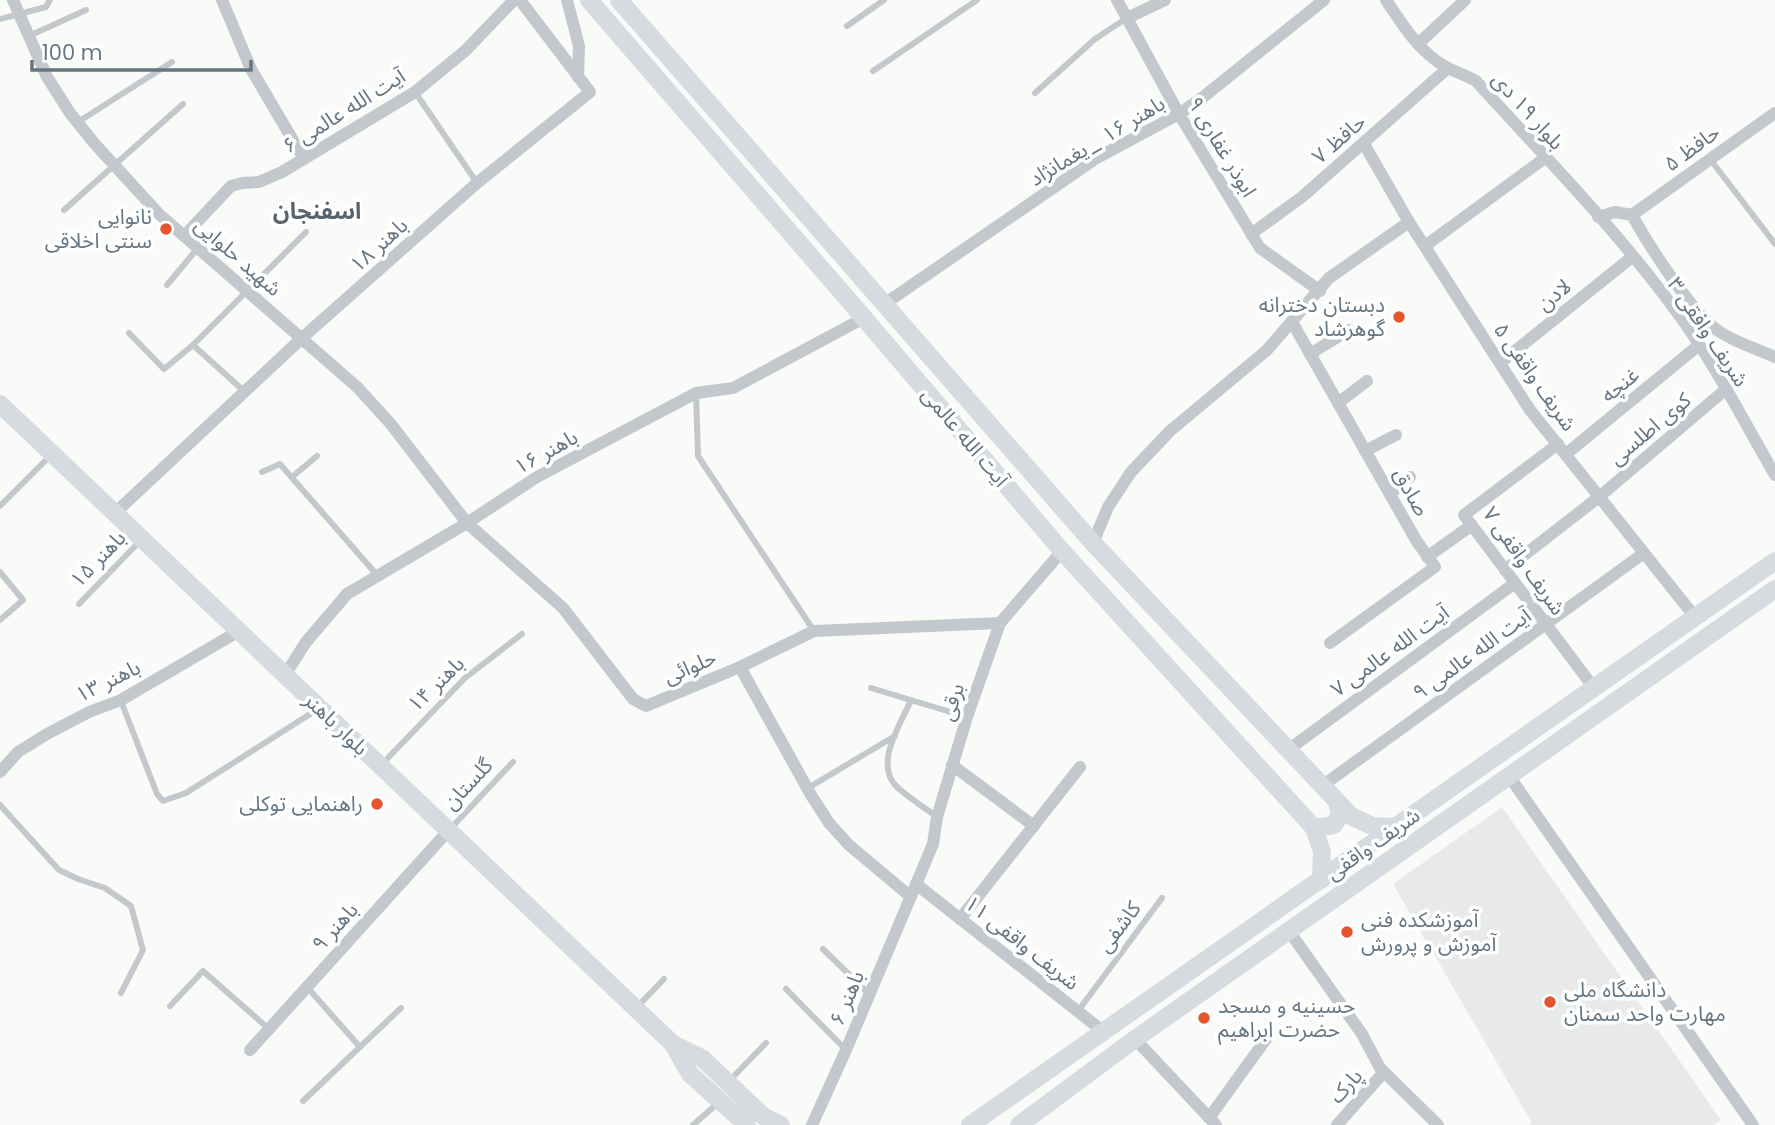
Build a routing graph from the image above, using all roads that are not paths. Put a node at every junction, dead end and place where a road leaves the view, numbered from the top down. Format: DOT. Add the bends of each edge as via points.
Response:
graph roads {
  1 [pos="13,0"];
  2 [pos="50,0"];
  3 [pos="222,0"];
  4 [pos="514,0"];
  5 [pos="520,0"];
  6 [pos="567,0"];
  7 [pos="589,0"];
  8 [pos="619,0"];
  9 [pos="884,0"];
  10 [pos="977,0"];
  11 [pos="1117,0"];
  12 [pos="1165,0"];
  13 [pos="1324,0"];
  14 [pos="1386,0"];
  15 [pos="1465,0"];
  16 [pos="86,10"];
  17 [pos="602,14"];
  18 [pos="18,15"];
  19 [pos="1127,18"];
  20 [pos="0,19"];
  21 [pos="847,26"];
  22 [pos="29,36"];
  23 [pos="1418,44"];
  24 [pos="172,62"];
  25 [pos="1448,68"];
  26 [pos="873,71"];
  27 [pos="578,77"];
  28 [pos="415,92"];
  29 [pos="1035,93"];
  30 [pos="183,104"];
  31 [pos="1775,113"];
  32 [pos="1179,114"];
  33 [pos="78,122"];
  34 [pos="1364,144"];
  35 [pos="1545,158"];
  36 [pos="303,159"];
  37 [pos="1710,159"];
  38 [pos="116,166"];
  39 [pos="477,183"];
  40 [pos="64,210"];
  41 [pos="1632,215"];
  42 [pos="1598,217"];
  43 [pos="1409,222"];
  44 [pos="306,232"];
  45 [pos="1251,234"];
  46 [pos="184,236"];
  47 [pos="1775,244"];
  48 [pos="1425,246"];
  49 [pos="198,248"];
  50 [pos="1632,257"];
  51 [pos="167,285"];
  52 [pos="247,290"];
  53 [pos="1320,291"];
  54 [pos="883,305"];
  55 [pos="864,318"];
  56 [pos="1292,322"];
  57 [pos="1349,330"];
  58 [pos="129,333"];
  59 [pos="302,338"];
  60 [pos="193,345"];
  61 [pos="1699,345"];
  62 [pos="1310,354"];
  63 [pos="1775,357"];
  64 [pos="1500,363"];
  65 [pos="1367,381"];
  66 [pos="1725,390"];
  67 [pos="245,392"];
  68 [pos="696,393"];
  69 [pos="1338,402"];
  70 [pos="0,404"];
  71 [pos="1396,435"];
  72 [pos="1562,449"];
  73 [pos="1365,451"];
  74 [pos="52,453"];
  75 [pos="317,456"];
  76 [pos="262,472"];
  77 [pos="1775,475"];
  78 [pos="292,477"];
  79 [pos="1410,477"];
  80 [pos="1390,494"];
  81 [pos="1599,496"];
  82 [pos="0,506"];
  83 [pos="115,513"];
  84 [pos="467,523"];
  85 [pos="1472,525"];
  86 [pos="142,539"];
  87 [pos="1093,543"];
  88 [pos="1062,551"];
  89 [pos="1644,553"];
  90 [pos="1427,557"];
  91 [pos="1775,561"];
  92 [pos="1505,570"];
  93 [pos="0,572"];
  94 [pos="378,576"];
  95 [pos="1515,583"];
  96 [pos="1775,589"];
  97 [pos="79,604"];
  98 [pos="1695,617"];
  99 [pos="0,620"];
  100 [pos="1000,623"];
  101 [pos="1545,625"];
  102 [pos="239,631"];
  103 [pos="814,631"];
  104 [pos="522,634"];
  105 [pos="1708,636"];
  106 [pos="1330,643"];
  107 [pos="740,667"];
  108 [pos="285,675"];
  109 [pos="871,688"];
  110 [pos="1594,688"];
  111 [pos="121,700"];
  112 [pos="911,700"];
  113 [pos="319,708"];
  114 [pos="967,717"];
  115 [pos="895,736"];
  116 [pos="1288,750"];
  117 [pos="513,762"];
  118 [pos="380,765"];
  119 [pos="952,765"];
  120 [pos="1080,767"];
  121 [pos="0,772"];
  122 [pos="1509,776"];
  123 [pos="1322,786"];
  124 [pos="808,789"];
  125 [pos="1337,802"];
  126 [pos="0,805"];
  127 [pos="937,817"];
  128 [pos="1034,826"];
  129 [pos="1396,827"];
  130 [pos="1314,828"];
  131 [pos="449,830"];
  132 [pos="1321,880"];
  133 [pos="916,884"];
  134 [pos="911,897"];
  135 [pos="1162,898"];
  136 [pos="960,919"];
  137 [pos="1289,931"];
  138 [pos="823,949"];
  139 [pos="664,979"];
  140 [pos="307,987"];
  141 [pos="786,989"];
  142 [pos="121,993"];
  143 [pos="869,994"];
  144 [pos="170,1006"];
  145 [pos="401,1008"];
  146 [pos="636,1008"];
  147 [pos="1078,1011"];
  148 [pos="269,1029"];
  149 [pos="1104,1032"];
  150 [pos="1269,1035"];
  151 [pos="1135,1039"];
  152 [pos="766,1043"];
  153 [pos="673,1044"];
  154 [pos="360,1047"];
  155 [pos="846,1049"];
  156 [pos="250,1050"];
  157 [pos="1384,1072"];
  158 [pos="727,1083"];
  159 [pos="303,1101"];
  160 [pos="719,1102"];
  161 [pos="1212,1121"];
  162 [pos="693,1125"];
  163 [pos="747,1125"];
  164 [pos="781,1125"];
  165 [pos="812,1125"];
  166 [pos="970,1125"];
  167 [pos="1019,1125"];
  168 [pos="1337,1125"];
  169 [pos="1438,1125"];
  170 [pos="1753,1125"];
  1 -- 18 [label="street, شهید حلوایی"];
  2 -- 18 [label="lane" via="47,7"];
  3 -- 36 [label="street" via="251,69"];
  4 -- 28 [label="street, آیت الله عالمی ۶"];
  5 -- 27 [label="street"];
  6 -- 27 [label="street" via="579,46"];
  7 -- 17 [label="main road, آیت الله عالمی"];
  8 -- 17 [label="main road"];
  8 -- 54 [label="main road, آیت الله عالمی"];
  9 -- 21 [label="lane"];
  10 -- 26 [label="lane"];
  11 -- 19 [label="street, ابوذر غفاری ۹"];
  12 -- 19 [label="street"];
  13 -- 32 [label="street, باهنر ۱۶ _یغمانژاد"];
  14 -- 23 [label="street"];
  15 -- 23 [label="street"];
  16 -- 22 [label="lane"];
  17 -- 55 [label="main road, آیت الله عالمی"];
  18 -- 20 [label="lane"];
  18 -- 22 [label="street, شهید حلوایی"];
  19 -- 29 [label="lane" via="1095,39"];
  19 -- 32 [label="street, ابوذر غفاری ۹"];
  22 -- 33 [label="street, شهید حلوایی" via="47,77"];
  23 -- 25 [label="street, بلوار ۱۹ دی"];
  24 -- 33 [label="lane"];
  25 -- 34 [label="street, حافظ ۷"];
  25 -- 35 [label="street, بلوار ۱۹ دی" via="1476,81"];
  27 -- 39 [label="street, باهنر ۱۸" via="590,92"];
  28 -- 36 [label="street, آیت الله عالمی ۶"];
  28 -- 39 [label="lane"];
  30 -- 38 [label="lane"];
  31 -- 37 [label="street, حافظ ۵"];
  32 -- 45 [label="street, ابوذر غفاری ۹"];
  32 -- 54 [label="street, باهنر ۱۶ _یغمانژاد" via="1095,159"];
  33 -- 38 [label="street, شهید حلوایی"];
  34 -- 43 [label="street, شریف واقفی ۵"];
  34 -- 45 [label="street, حافظ ۷"];
  35 -- 42 [label="street, بلوار ۱۹ دی"];
  35 -- 48 [label="street"];
  36 -- 46 [label="street, آیت الله عالمی ۶" via="259,182 231,186"];
  37 -- 41 [label="street, حافظ ۵"];
  37 -- 47 [label="lane"];
  38 -- 40 [label="lane"];
  38 -- 46 [label="street, شهید حلوایی"];
  39 -- 59 [label="street, باهنر ۱۸"];
  41 -- 42 [label="street" via="1615,212"];
  41 -- 63 [label="street" via="1705,321"];
  42 -- 50 [label="street, شریف وافقی ۳"];
  43 -- 48 [label="street, شریف واقفی ۵"];
  43 -- 53 [label="street" via="1329,278"];
  44 -- 52 [label="lane"];
  45 -- 53 [label="street, ابوذر غفاری ۹" via="1260,248"];
  46 -- 49 [label="street, شهید حلوایی"];
  48 -- 64 [label="street, شریف واقفی ۵"];
  49 -- 51 [label="lane"];
  49 -- 52 [label="street, شهید حلوایی"];
  50 -- 61 [label="street, شریف وافقی ۳"];
  50 -- 64 [label="street, لادن"];
  52 -- 59 [label="street, شهید حلوایی"];
  52 -- 60 [label="lane"];
  53 -- 56 [label="street"];
  54 -- 87 [label="main road, آیت الله عالمی"];
  55 -- 68 [label="street, باهنر ۱۶" via="733,388"];
  55 -- 88 [label="main road, آیت الله عالمی"];
  56 -- 62 [label="street, صادق"];
  56 -- 87 [label="street" via="1131,472 1108,507"];
  57 -- 62 [label="street"];
  58 -- 60 [label="lane" via="164,369"];
  59 -- 67 [label="street, باهنر ۱۸"];
  59 -- 84 [label="street, شهید حلوایی" via="366,396"];
  60 -- 67 [label="lane"];
  61 -- 66 [label="street, شریف وافقی ۳"];
  61 -- 72 [label="street, غنچه"];
  62 -- 69 [label="street, صادق"];
  64 -- 72 [label="street, شریف واقفی ۵"];
  65 -- 69 [label="street"];
  66 -- 77 [label="street, شریف وافقی ۳"];
  66 -- 81 [label="street, کوی اطلسی"];
  67 -- 83 [label="street, باهنر ۱۸"];
  68 -- 84 [label="street, باهنر ۱۶" via="537,477"];
  68 -- 103 [label="lane" via="698,456"];
  69 -- 73 [label="street, صادق"];
  70 -- 74 [label="main road, بلوار باهنر"];
  71 -- 73 [label="street"];
  72 -- 81 [label="street, شریف واقفی ۵"];
  72 -- 85 [label="street, شریف واقفی ۷" via="1464,515"];
  73 -- 80 [label="street, صادق"];
  74 -- 82 [label="lane"];
  74 -- 83 [label="main road, بلوار باهنر"];
  75 -- 78 [label="lane"];
  76 -- 78 [label="lane" via="280,464"];
  78 -- 94 [label="lane"];
  79 -- 80 [label="street"];
  80 -- 90 [label="street, صادق"];
  81 -- 89 [label="street, شریف واقفی ۵"];
  81 -- 92 [label="street, کوی اطلسی"];
  83 -- 86 [label="main road, بلوار باهنر"];
  84 -- 94 [label="street, باهنر ۱۶"];
  84 -- 107 [label="street, حلوائی" via="563,608 633,699 646,706"];
  85 -- 90 [label="street"];
  85 -- 92 [label="street, شریف واقفی ۷"];
  86 -- 97 [label="lane, باهنر ۱۵"];
  86 -- 102 [label="main road, بلوار باهنر"];
  87 -- 116 [label="main road, آیت الله عالمی"];
  88 -- 100 [label="street, برقی"];
  88 -- 130 [label="main road, آیت الله عالمی"];
  89 -- 98 [label="street, شریف واقفی ۵"];
  89 -- 101 [label="street, آیت الله عالمی ۹"];
  90 -- 106 [label="street" via="1435,567"];
  91 -- 98 [label="main road, شریف واقفی"];
  92 -- 95 [label="street, شریف واقفی ۷"];
  93 -- 99 [label="lane" via="23,600"];
  94 -- 108 [label="street, باهنر ۱۶" via="347,594"];
  95 -- 101 [label="street, شریف واقفی ۷"];
  95 -- 116 [label="street, آیت الله عالمی ۷"];
  96 -- 105 [label="main road, شریف واقفی"];
  98 -- 105 [label="main road"];
  98 -- 110 [label="main road, شریف واقفی"];
  100 -- 103 [label="street, حلوائی"];
  100 -- 114 [label="street, برقی"];
  101 -- 110 [label="street, شریف واقفی ۷"];
  101 -- 123 [label="street, آیت الله عالمی ۹"];
  102 -- 108 [label="main road, بلوار باهنر"];
  102 -- 111 [label="street, باهنر ۱۳"];
  103 -- 107 [label="street, حلوائی"];
  104 -- 118 [label="lane, باهنر ۱۴" via="465,678"];
  105 -- 122 [label="main road, شریف واقفی"];
  107 -- 124 [label="street"];
  108 -- 113 [label="main road, بلوار باهنر"];
  109 -- 112 [label="lane"];
  110 -- 129 [label="main road, شریف واقفی"];
  111 -- 113 [label="lane" via="163,801 186,793"];
  111 -- 121 [label="street, باهنر ۱۳" via="47,734 19,752"];
  112 -- 114 [label="lane"];
  112 -- 115 [label="lane"];
  113 -- 118 [label="main road, بلوار باهنر"];
  114 -- 119 [label="street, برقی"];
  115 -- 124 [label="lane"];
  115 -- 127 [label="lane" via="888,772 895,785"];
  116 -- 123 [label="main road, آیت الله عالمی"];
  117 -- 131 [label="lane, گلستان"];
  118 -- 131 [label="main road, بلوار باهنر"];
  119 -- 127 [label="street, برقی"];
  119 -- 128 [label="street"];
  120 -- 128 [label="street"];
  122 -- 137 [label="main road, شریف واقفی"];
  122 -- 170 [label="street"];
  123 -- 125 [label="main road, آیت الله عالمی"];
  124 -- 134 [label="street" via="849,845"];
  125 -- 129 [label="main road, آیت الله عالمی" via="1351,816 1372,826"];
  125 -- 130 [label="main road" via="1340,814 1334,825"];
  126 -- 142 [label="lane" via="59,870 106,888 131,906 143,950"];
  127 -- 133 [label="street, برقی" via="933,844"];
  128 -- 136 [label="street"];
  129 -- 132 [label="main road, شریف واقفی"];
  130 -- 132 [label="main road, آیت الله عالمی" via="1322,852"];
  131 -- 140 [label="street, باهنر ۹"];
  131 -- 146 [label="main road, بلوار باهنر"];
  132 -- 149 [label="main road, شریف واقفی"];
  133 -- 134 [label="street, باهنر ۶"];
  133 -- 136 [label="street, شریف واقفی ۱۱"];
  134 -- 143 [label="street, باهنر ۶"];
  135 -- 147 [label="lane, کاشفی"];
  136 -- 147 [label="street, شریف واقفی ۱۱"];
  137 -- 151 [label="main road, شریف واقفی"];
  137 -- 157 [label="street"];
  138 -- 143 [label="lane"];
  139 -- 146 [label="lane"];
  140 -- 148 [label="street, باهنر ۹"];
  140 -- 154 [label="lane"];
  141 -- 155 [label="lane"];
  143 -- 155 [label="street, باهنر ۶"];
  144 -- 148 [label="lane" via="203,971"];
  145 -- 154 [label="lane"];
  146 -- 153 [label="main road, بلوار باهنر"];
  147 -- 149 [label="street, شریف واقفی ۱۱"];
  148 -- 156 [label="street, باهنر ۹"];
  149 -- 166 [label="main road, شریف واقفی"];
  150 -- 161 [label="street"];
  151 -- 161 [label="street"];
  151 -- 167 [label="main road, شریف واقفی"];
  152 -- 158 [label="lane"];
  153 -- 158 [label="main road, بلوار باهنر" via="702,1058"];
  153 -- 160 [label="main road, بلوار باهنر" via="690,1074"];
  154 -- 159 [label="lane"];
  155 -- 165 [label="street, باهنر ۶"];
  157 -- 168 [label="street, پارک"];
  157 -- 169 [label="street"];
  158 -- 164 [label="main road, بلوار باهنر" via="763,1116"];
  160 -- 162 [label="lane"];
  160 -- 163 [label="main road, بلوار باهنر"];
}
